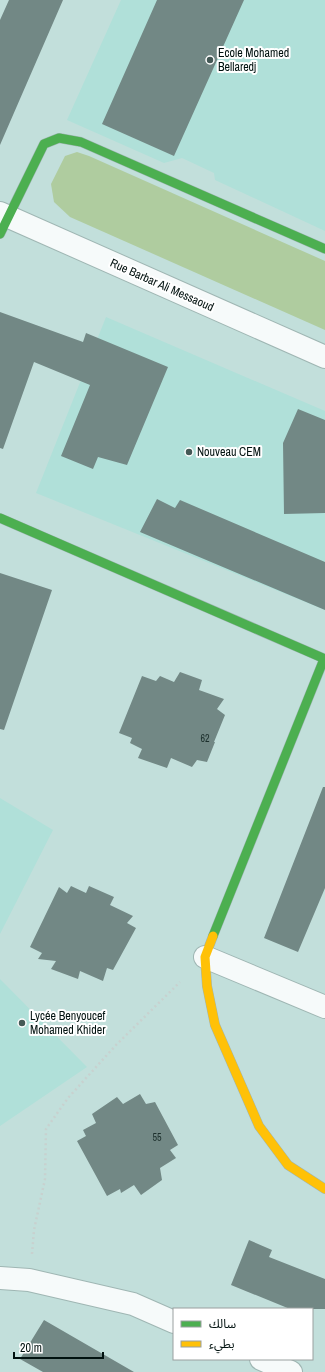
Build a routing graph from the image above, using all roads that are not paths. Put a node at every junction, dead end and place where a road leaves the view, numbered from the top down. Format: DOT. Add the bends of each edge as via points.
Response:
graph roads {
  1 [pos="3,221"];
  2 [pos="325,249"];
  3 [pos="325,357"];
  4 [pos="0,518"];
  5 [pos="325,659"];
  6 [pos="205,957"];
  7 [pos="325,1007"];
  8 [pos="325,1189"];
  9 [pos="0,1278"];
  10 [pos="173,1322"];
  11 [pos="263,1360"];
  12 [pos="291,1372"];
  1 -- 2 [label="street" via="44,144 60,138 81,142"];
  1 -- 3 [label="street, Rue Barbar Ali Messaoud"];
  4 -- 5 [label="street"];
  5 -- 6 [label="street"];
  6 -- 7 [label="street"];
  6 -- 8 [label="street" via="207,986 215,1025 259,1126 288,1166"];
  9 -- 10 [label="street" via="29,1280 133,1304"];
  11 -- 12 [label="street"];
}
